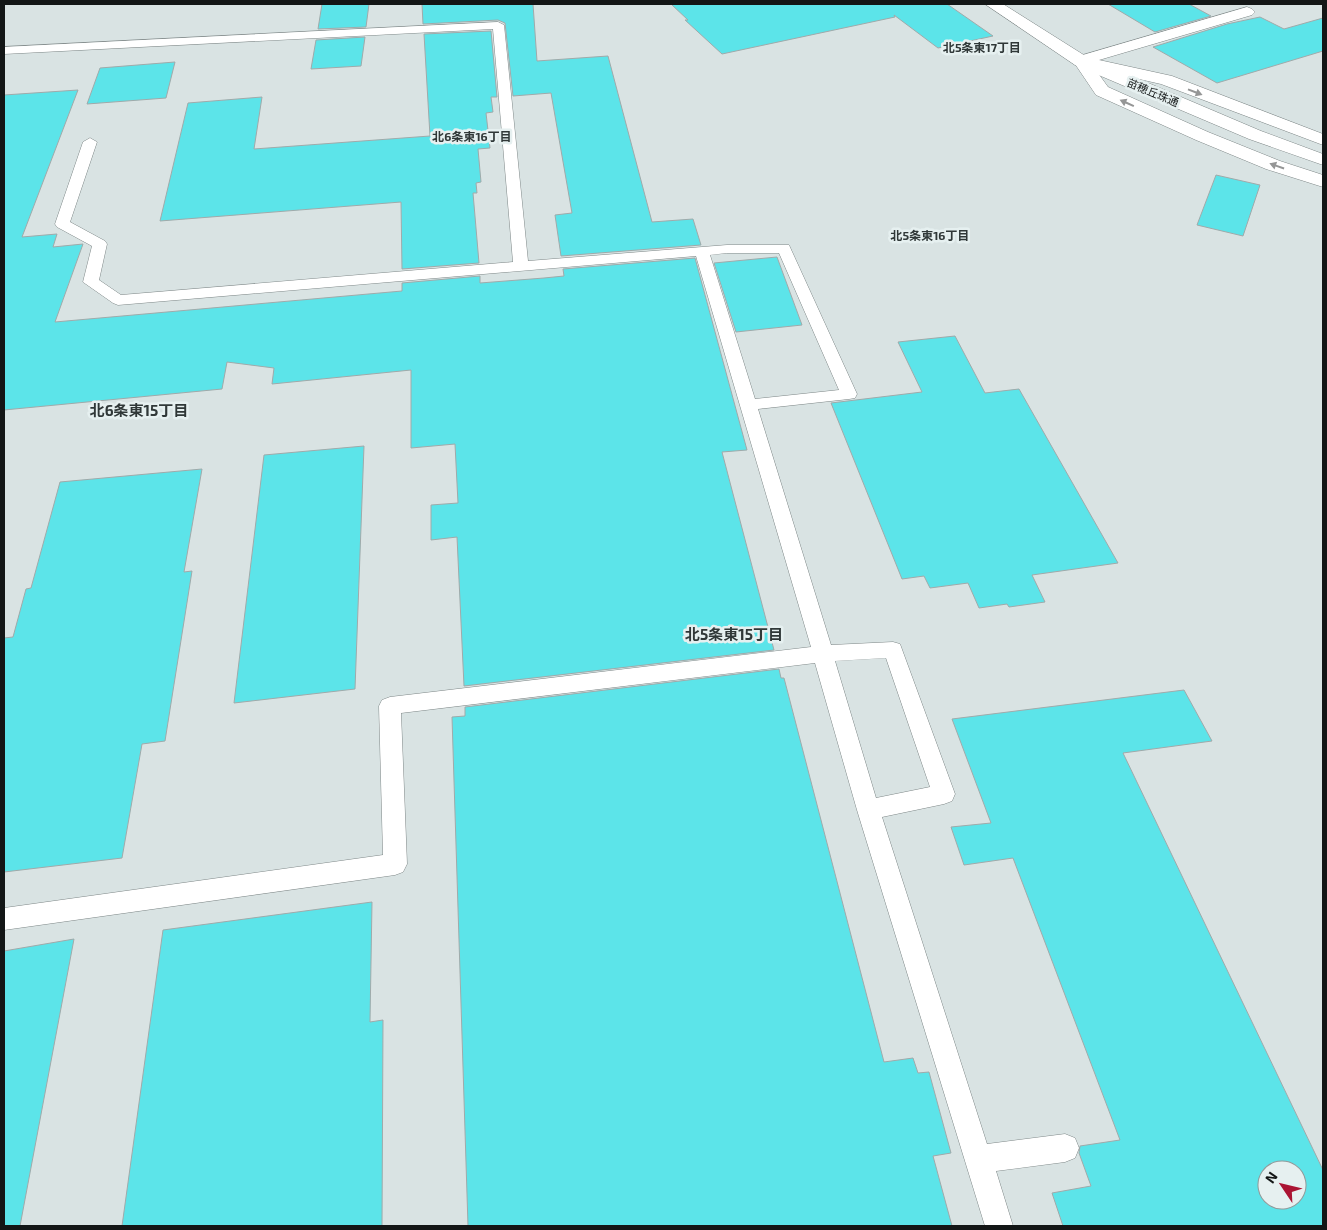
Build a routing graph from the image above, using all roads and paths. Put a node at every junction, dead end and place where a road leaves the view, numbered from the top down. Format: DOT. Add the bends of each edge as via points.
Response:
graph roads {
  1 [pos="992,4"];
  2 [pos="1247,12"];
  3 [pos="4,51"];
  4 [pos="1081,61"];
  5 [pos="1323,140"];
  6 [pos="90,142"];
  7 [pos="1323,160"];
  8 [pos="1323,181"];
  9 [pos="702,252"];
  10 [pos="521,267"];
  11 [pos="748,405"];
  12 [pos="823,654"];
  13 [pos="868,810"];
  14 [pos="4,919"];
  15 [pos="1065,1148"];
  16 [pos="978,1159"];
  17 [pos="999,1226"];
  1 -- 4 [label="street, 苗穂丘珠通"];
  2 -- 4 [label="street"];
  3 -- 10 [label="lane" via="498,25"];
  4 -- 5 [label="street, one-way" via="1166,80"];
  4 -- 7 [label="street, 苗穂丘珠通" via="1255,135"];
  8 -- 4 [label="street, one-way" via="1273,165 1102,91"];
  6 -- 10 [label="lane" via="62,224 100,244 91,282 118,300"];
  9 -- 10 [label="lane"];
  9 -- 11 [label="lane"];
  9 -- 11 [label="lane" via="784,248 849,394"];
  11 -- 12 [label="lane"];
  12 -- 13 [label="lane"];
  12 -- 13 [label="lane" via="893,650 944,794"];
  12 -- 14 [label="lane" via="390,706 394,864"];
  13 -- 16 [label="lane"];
  15 -- 16 [label="lane"];
  16 -- 17 [label="lane"];
}
